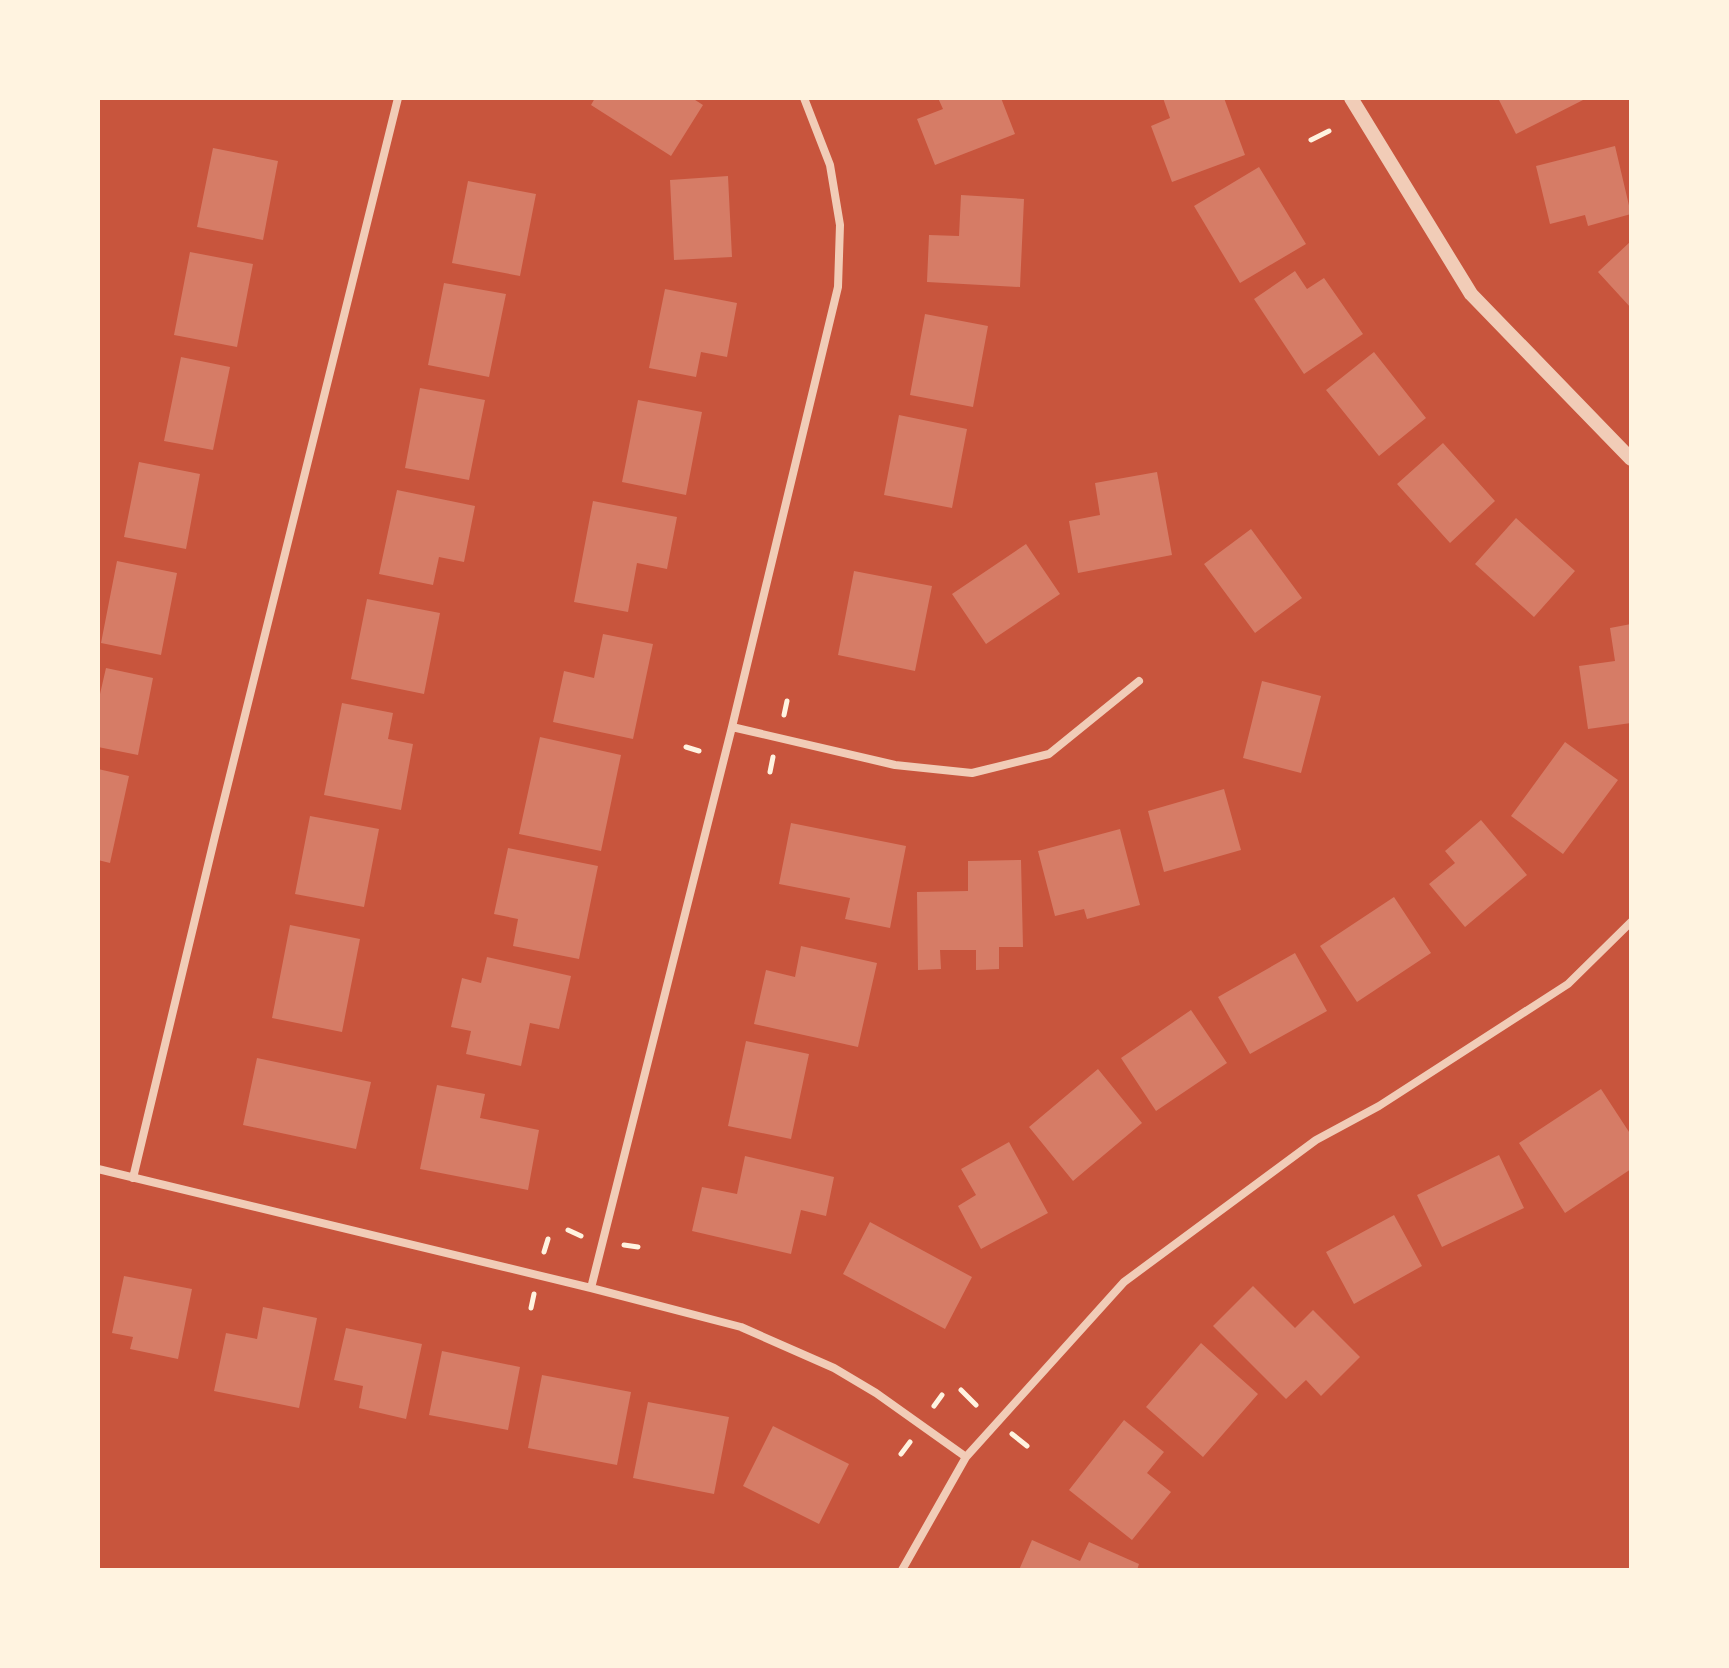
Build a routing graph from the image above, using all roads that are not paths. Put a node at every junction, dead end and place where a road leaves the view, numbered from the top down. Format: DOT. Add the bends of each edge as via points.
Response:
graph roads {
  1 [pos="398,98"];
  2 [pos="804,98"];
  3 [pos="1351,98"];
  4 [pos="1631,459"];
  5 [pos="1139,681"];
  6 [pos="732,727"];
  7 [pos="1631,922"];
  8 [pos="98,1169"];
  9 [pos="133,1178"];
  10 [pos="591,1288"];
  11 [pos="966,1457"];
  12 [pos="902,1570"];
  1 -- 9 [label="street"];
  2 -- 6 [label="street" via="830,165 840,225 838,287"];
  3 -- 4 [label="street" via="1471,294"];
  5 -- 6 [label="street" via="1049,754 972,773 895,765"];
  6 -- 10 [label="street"];
  7 -- 11 [label="street" via="1568,984 1379,1106 1316,1140 1124,1282"];
  8 -- 9 [label="street"];
  9 -- 10 [label="street"];
  10 -- 11 [label="street" via="741,1327 834,1368"];
  11 -- 12 [label="street"];
}
